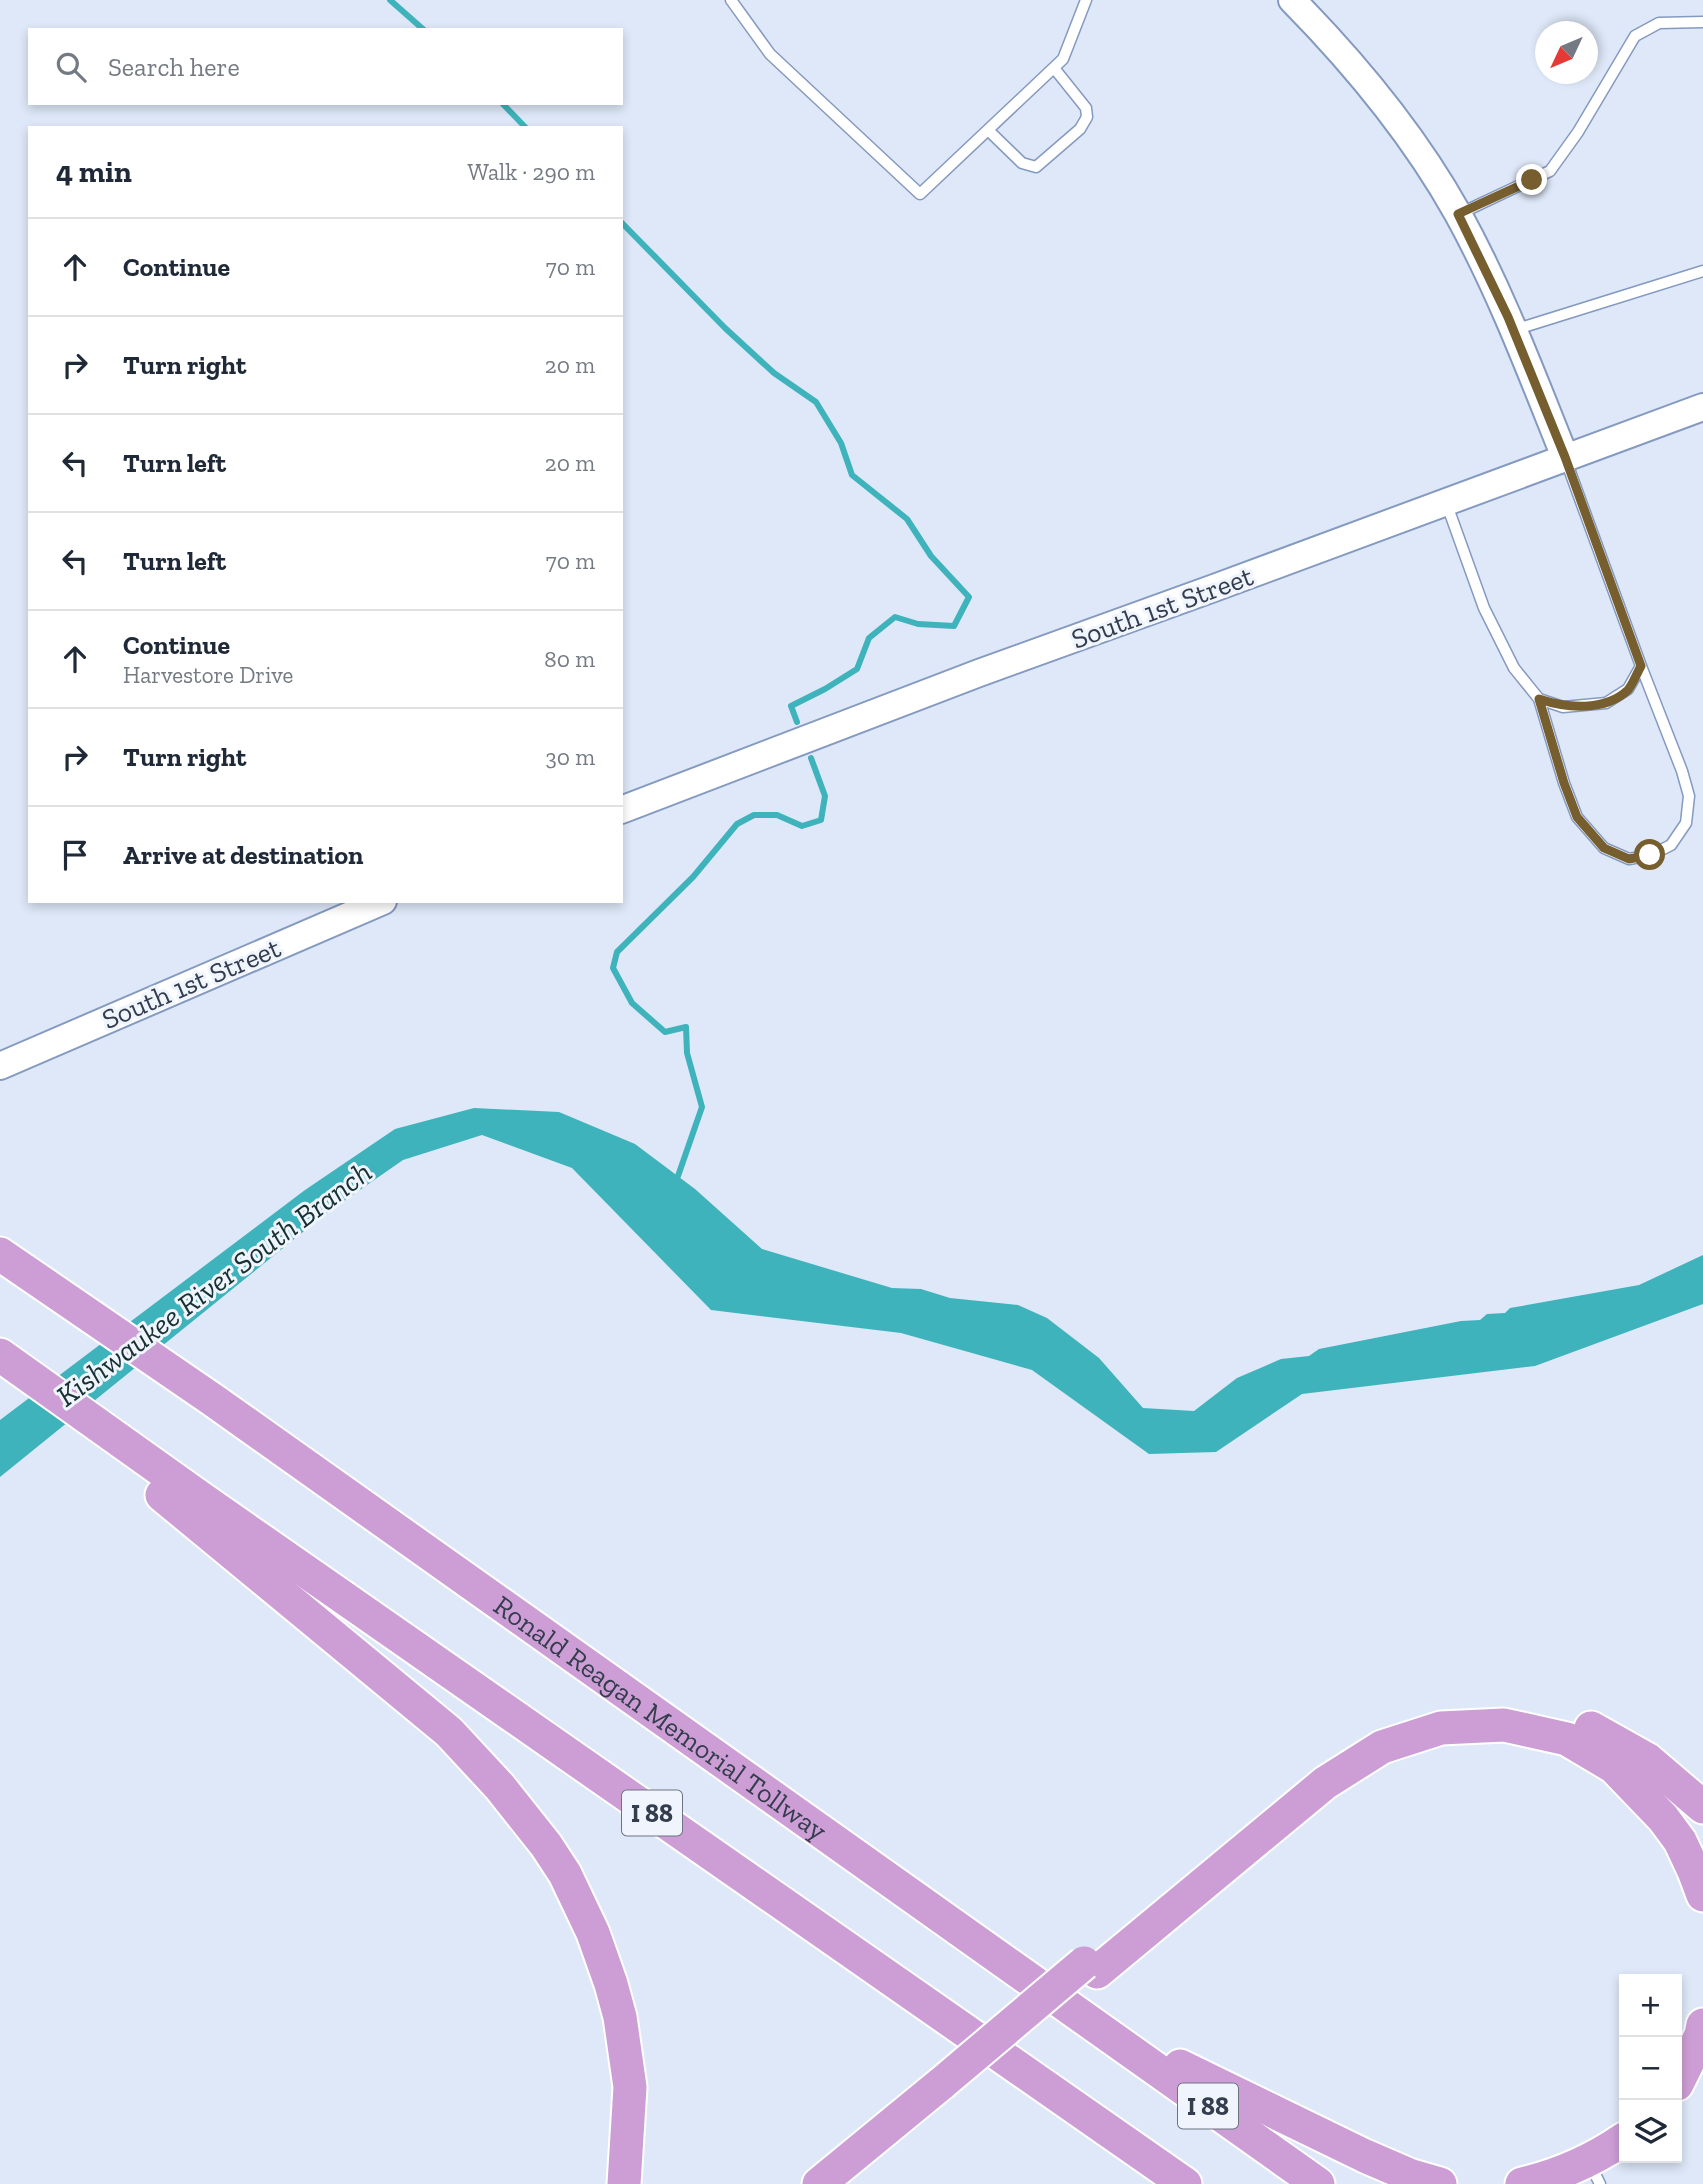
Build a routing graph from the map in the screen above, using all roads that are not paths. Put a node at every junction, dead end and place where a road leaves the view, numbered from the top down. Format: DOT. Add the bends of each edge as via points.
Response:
graph roads {
  1 [pos="730,0"];
  2 [pos="1086,0"];
  3 [pos="1292,0"];
  4 [pos="1703,22"];
  5 [pos="1054,68"];
  6 [pos="988,130"];
  7 [pos="1458,214"];
  8 [pos="1703,271"];
  9 [pos="1514,330"];
  10 [pos="1703,407"];
  11 [pos="1565,457"];
  12 [pos="1446,502"];
  13 [pos="1641,666"];
  14 [pos="1539,699"];
  15 [pos="623,809"];
  16 [pos="378,903"];
  17 [pos="0,1066"];
  18 [pos="0,1254"];
  19 [pos="6,1359"];
  20 [pos="117,1444"];
  21 [pos="1703,1807"];
  22 [pos="1703,1895"];
  23 [pos="1091,1968"];
  24 [pos="1703,2025"];
  25 [pos="1098,2028"];
  26 [pos="1682,2074"];
  27 [pos="950,2086"];
  28 [pos="1619,2145"];
  29 [pos="1595,2172"];
  30 [pos="624,2184"];
  31 [pos="819,2184"];
  32 [pos="845,2184"];
  33 [pos="1185,2184"];
  34 [pos="1318,2184"];
  35 [pos="1440,2184"];
  36 [pos="1522,2184"];
  1 -- 6 [label="lane" via="770,54 920,194"];
  2 -- 5 [label="lane" via="1063,59"];
  3 -- 7 [label="street" via="1398,122"];
  4 -- 7 [label="lane" via="1659,23 1635,36 1550,171"];
  5 -- 6 [label="lane"];
  5 -- 6 [label="lane" via="1086,108 1080,129 1036,167 1022,163"];
  7 -- 9 [label="street"];
  8 -- 9 [label="lane"];
  9 -- 11 [label="street"];
  10 -- 11 [label="street, South 1st Street"];
  11 -- 12 [label="street, South 1st Street"];
  11 -- 13 [label="lane"];
  12 -- 14 [label="lane" via="1485,608 1514,668"];
  12 -- 15 [label="street, South 1st Street"];
  13 -- 14 [label="lane" via="1628,689 1606,703 1563,707"];
  13 -- 14 [label="lane" via="1689,796 1686,823 1671,845 1650,855 1629,859 1604,848 1577,817"];
  16 -- 17 [label="street, South 1st Street"];
  18 -- 25 [label="highway, Ronald Reagan Memorial Tollway / I 88"];
  19 -- 20 [label="highway"];
  20 -- 30 [label="highway" via="164,1497 449,1732 546,1845 589,1923 620,2017 629,2087"];
  20 -- 33 [label="highway, I 88"];
  21 -- 23 [label="highway" via="1648,1760 1582,1724 1528,1709 1459,1705 1395,1719 1345,1744 1301,1778"];
  22 -- 23 [label="highway" via="1680,1841 1614,1767 1566,1740 1504,1725 1441,1728 1381,1747 1325,1783"];
  23 -- 27 [label="highway"];
  24 -- 26 [label="highway"];
  25 -- 34 [label="highway, Ronald Reagan Memorial Tollway / I 88"];
  25 -- 35 [label="highway" via="1365,2156"];
  27 -- 31 [label="highway"];
  27 -- 32 [label="highway"];
  28 -- 29 [label="highway"];
  29 -- 36 [label="highway"];
}
